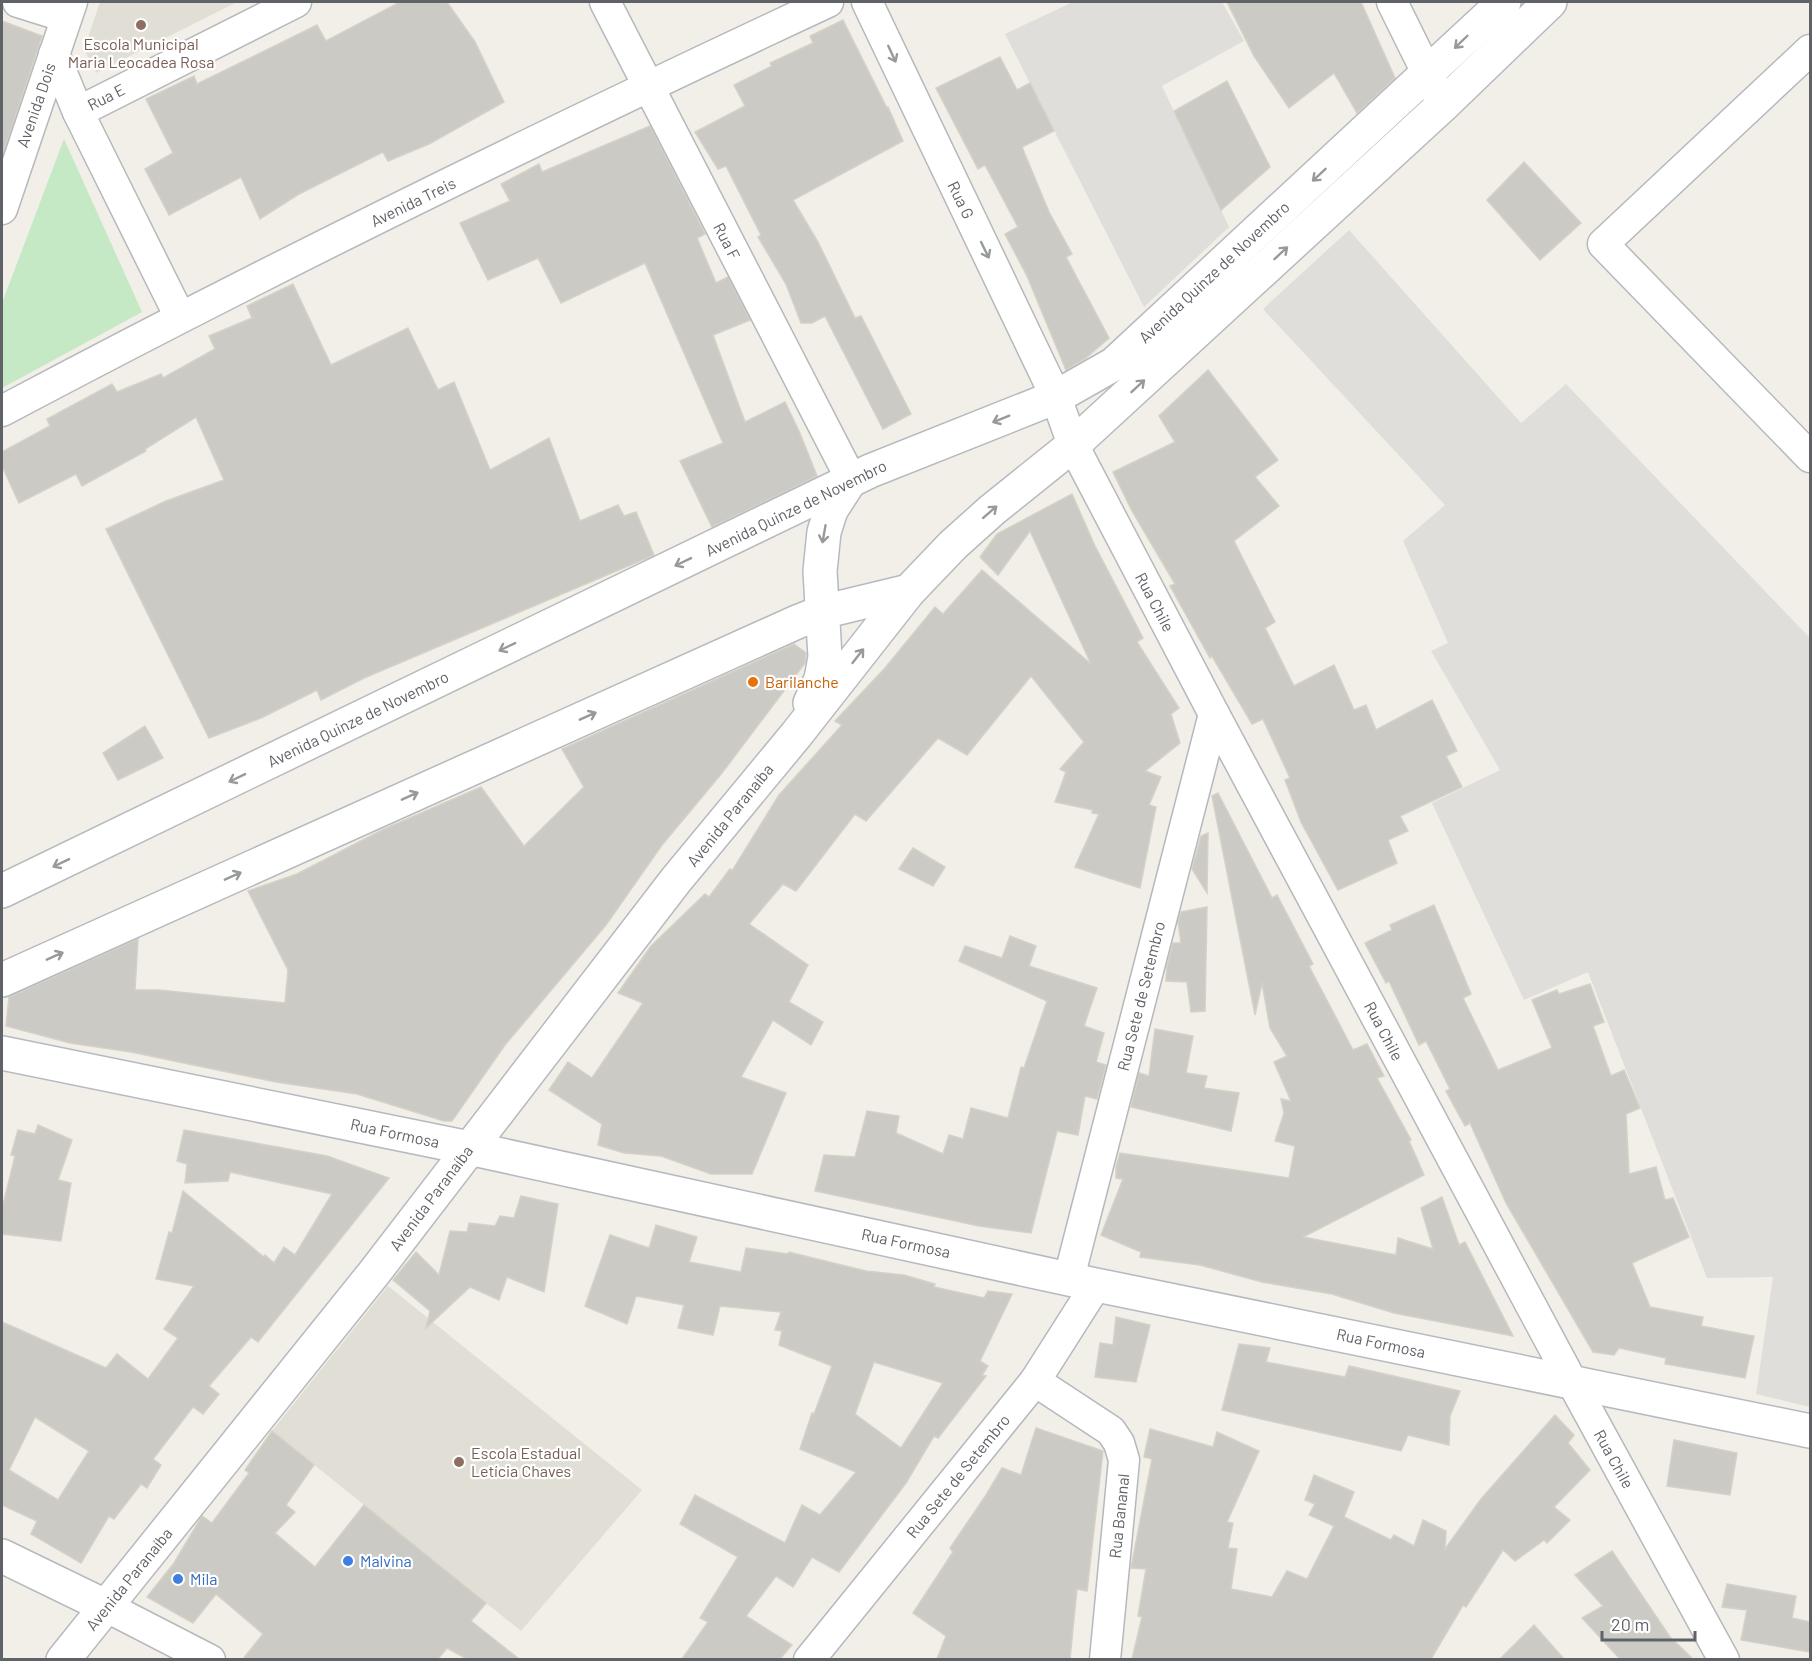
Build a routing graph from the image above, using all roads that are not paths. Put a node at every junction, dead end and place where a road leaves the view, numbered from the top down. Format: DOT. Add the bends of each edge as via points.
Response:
graph roads {
  1 [pos="18,2"];
  2 [pos="296,2"];
  3 [pos="605,2"];
  4 [pos="828,2"];
  5 [pos="867,2"];
  6 [pos="1392,2"];
  7 [pos="1504,2"];
  8 [pos="1550,2"];
  9 [pos="69,9"];
  10 [pos="1810,50"];
  11 [pos="54,54"];
  12 [pos="1428,74"];
  13 [pos="647,86"];
  14 [pos="1443,105"];
  15 [pos="78,112"];
  16 [pos="2,208"];
  17 [pos="180,317"];
  18 [pos="1056,397"];
  19 [pos="2,411"];
  20 [pos="1073,445"];
  21 [pos="1810,457"];
  22 [pos="850,481"];
  23 [pos="909,591"];
  24 [pos="822,612"];
  25 [pos="1214,714"];
  26 [pos="796,735"];
  27 [pos="2,891"];
  28 [pos="2,980"];
  29 [pos="2,1053"];
  30 [pos="469,1149"];
  31 [pos="1082,1281"];
  32 [pos="1035,1381"];
  33 [pos="1572,1382"];
  34 [pos="1810,1431"];
  35 [pos="2,1556"];
  36 [pos="107,1606"];
  37 [pos="63,1659"];
  38 [pos="210,1659"];
  39 [pos="809,1659"];
  40 [pos="1105,1659"];
  41 [pos="1724,1659"];
  1 -- 9 [label="street"];
  2 -- 15 [label="street, Rua E"];
  3 -- 13 [label="street, Rua F"];
  4 -- 13 [label="street, Avenida Treis"];
  5 -- 18 [label="street, Rua G, one-way"];
  6 -- 12 [label="street"];
  7 -- 12 [label="street, Avenida Quinze de Novembro, one-way"];
  8 -- 14 [label="street, Avenida Quinze de Novembro"];
  9 -- 11 [label="street, Avenida Dois"];
  10 -- 21 [label="street" via="1603,244"];
  11 -- 15 [label="street"];
  11 -- 16 [label="street, Avenida Dois"];
  12 -- 14 [label="street"];
  12 -- 18 [label="street, Avenida Quinze de Novembro, one-way" via="1114,364"];
  13 -- 17 [label="street, Avenida Treis"];
  13 -- 22 [label="street, Rua F"];
  20 -- 14 [label="street, Avenida Quinze de Novembro, one-way"];
  15 -- 17 [label="street"];
  17 -- 19 [label="street, Avenida Treis"];
  18 -- 20 [label="street, Rua Chile"];
  18 -- 22 [label="street, Avenida Quinze de Novembro, one-way"];
  23 -- 20 [label="street, Avenida Quinze de Novembro, one-way" via="992,510"];
  20 -- 25 [label="street, Rua Chile"];
  22 -- 24 [label="street, one-way" via="831,510 824,532 820,571"];
  22 -- 27 [label="street, Avenida Quinze de Novembro, one-way"];
  23 -- 24 [label="street"];
  26 -- 23 [label="street, Avenida Quinze de Novembro, one-way"];
  24 -- 26 [label="street" via="825,657 821,679"];
  28 -- 24 [label="street, one-way"];
  25 -- 31 [label="street, Rua Sete de Setembro"];
  25 -- 33 [label="street, Rua Chile"];
  26 -- 30 [label="street, Avenida Paranaíba" via="676,880"];
  29 -- 30 [label="street, Rua Formosa"];
  30 -- 31 [label="street, Rua Formosa"];
  30 -- 36 [label="street, Avenida Paranaíba"];
  31 -- 32 [label="street, Rua Sete de Setembro"];
  31 -- 33 [label="street, Rua Formosa"];
  32 -- 39 [label="street, Rua Sete de Setembro"];
  32 -- 40 [label="street, Rua Bananal" via="1112,1431 1124,1460"];
  33 -- 34 [label="street, Rua Formosa"];
  33 -- 41 [label="street, Rua Chile"];
  35 -- 36 [label="street"];
  36 -- 37 [label="street, Avenida Paranaíba"];
  36 -- 38 [label="street"];
}
